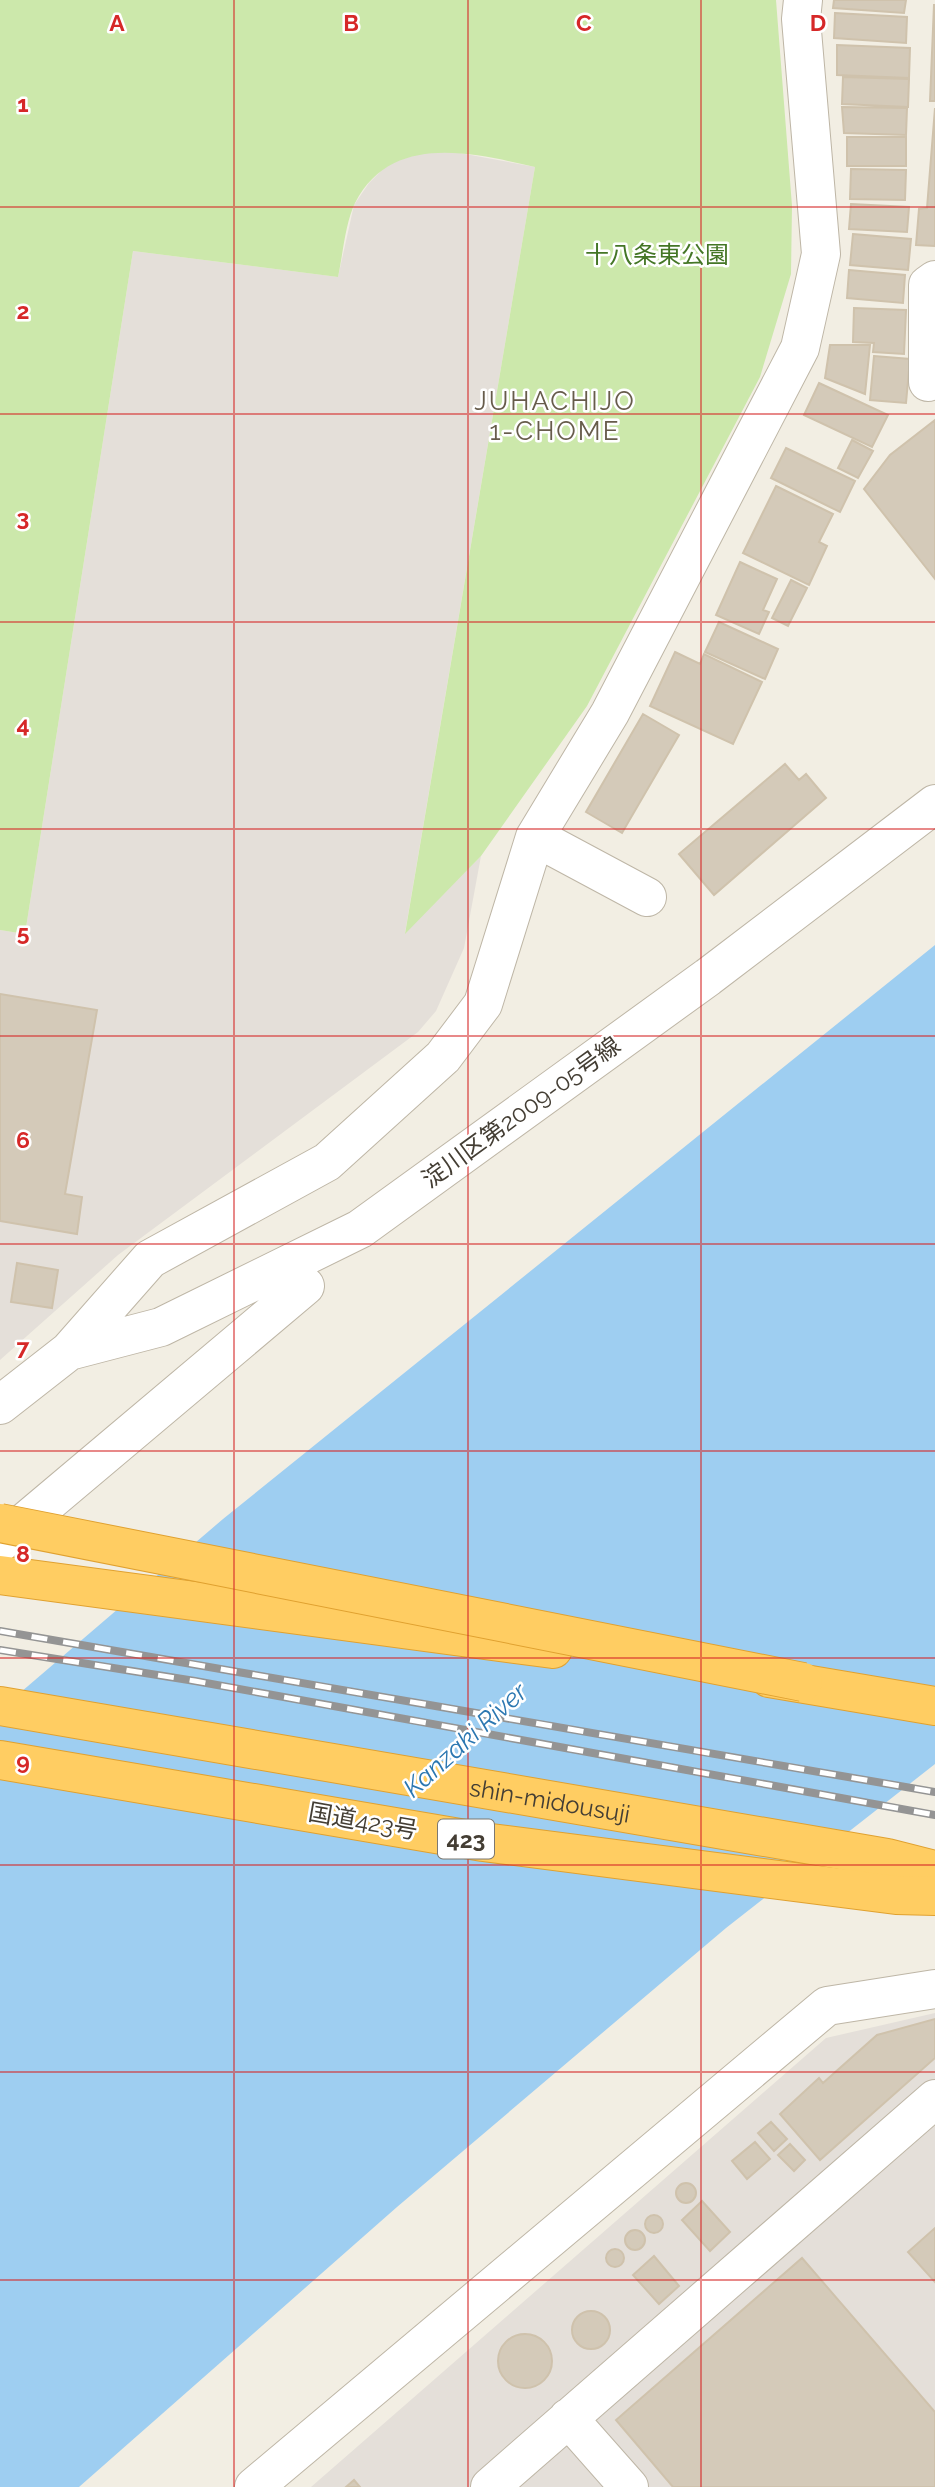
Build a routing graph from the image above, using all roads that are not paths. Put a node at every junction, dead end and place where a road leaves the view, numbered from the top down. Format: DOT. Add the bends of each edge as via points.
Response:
graph roads {
  1 [pos="803,0"];
  2 [pos="935,280"];
  3 [pos="929,382"];
  4 [pos="935,804"];
  5 [pos="535,837"];
  6 [pos="647,897"];
  7 [pos="305,1286"];
  8 [pos="69,1350"];
  9 [pos="0,1405"];
  10 [pos="0,1523"];
  11 [pos="0,1543"];
  12 [pos="0,1575"];
  13 [pos="803,1682"];
  14 [pos="0,1706"];
  15 [pos="935,1706"];
  16 [pos="0,1760"];
  17 [pos="935,1870"];
  18 [pos="935,1896"];
  19 [pos="935,1989"];
  20 [pos="935,2099"];
  21 [pos="568,2418"];
  22 [pos="254,2487"];
  23 [pos="490,2487"];
  24 [pos="629,2487"];
  1 -- 5 [label="street" via="821,254 800,348 610,713"];
  2 -- 3 [label="street" via="928,285"];
  4 -- 8 [label="street, 淀川区第2009-05号線" via="698,985 360,1229 161,1327"];
  5 -- 6 [label="street"];
  5 -- 8 [label="street" via="483,1004 443,1056 327,1162 150,1259"];
  7 -- 11 [label="street"];
  8 -- 9 [label="street"];
  10 -- 13 [label="highway, bridge"];
  12 -- 13 [label="highway, bridge"];
  13 -- 15 [label="highway"];
  14 -- 17 [label="highway, shin-midousuji / 423" via="887,1858"];
  16 -- 18 [label="highway, 国道423号 / 423" via="483,1842 895,1895"];
  19 -- 22 [label="street" via="827,2006"];
  20 -- 21 [label="street"];
  21 -- 23 [label="street"];
  21 -- 24 [label="street"];
}
